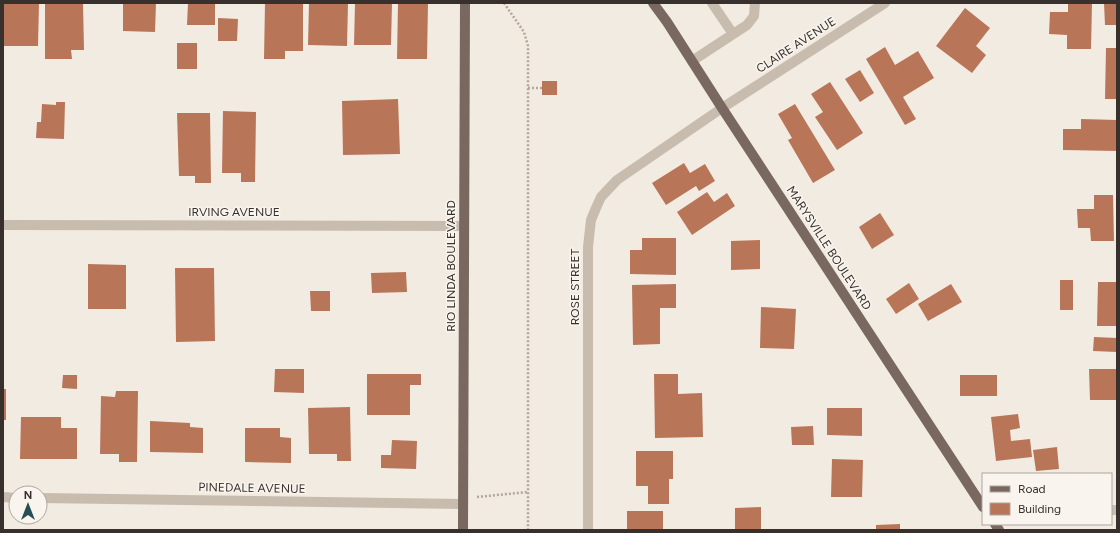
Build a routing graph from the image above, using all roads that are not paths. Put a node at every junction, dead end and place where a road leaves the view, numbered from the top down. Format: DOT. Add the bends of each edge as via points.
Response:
graph roads {
  1 [pos="465,3"];
  2 [pos="652,3"];
  3 [pos="712,3"];
  4 [pos="755,3"];
  5 [pos="885,3"];
  6 [pos="733,34"];
  7 [pos="692,61"];
  8 [pos="722,108"];
  9 [pos="3,225"];
  10 [pos="464,226"];
  11 [pos="48,498"];
  12 [pos="463,504"];
  13 [pos="982,504"];
  14 [pos="463,530"];
  15 [pos="588,530"];
  1 -- 10 [label="main road, RIO LINDA BOULEVARD"];
  2 -- 7 [label="main road, MARYSVILLE BOULEVARD"];
  3 -- 6 [label="street"];
  4 -- 6 [label="street" via="754,16 747,25"];
  5 -- 8 [label="street, CLAIRE AVENUE"];
  6 -- 7 [label="street"];
  7 -- 8 [label="main road, MARYSVILLE BOULEVARD"];
  8 -- 13 [label="main road, MARYSVILLE BOULEVARD"];
  8 -- 15 [label="street, ROSE STREET" via="617,180 601,197 591,220 588,247"];
  9 -- 10 [label="street, IRVING AVENUE"];
  10 -- 12 [label="main road, RIO LINDA BOULEVARD"];
  11 -- 12 [label="street, PINEDALE AVENUE"];
  12 -- 14 [label="main road, RIO LINDA BOULEVARD"];
}
